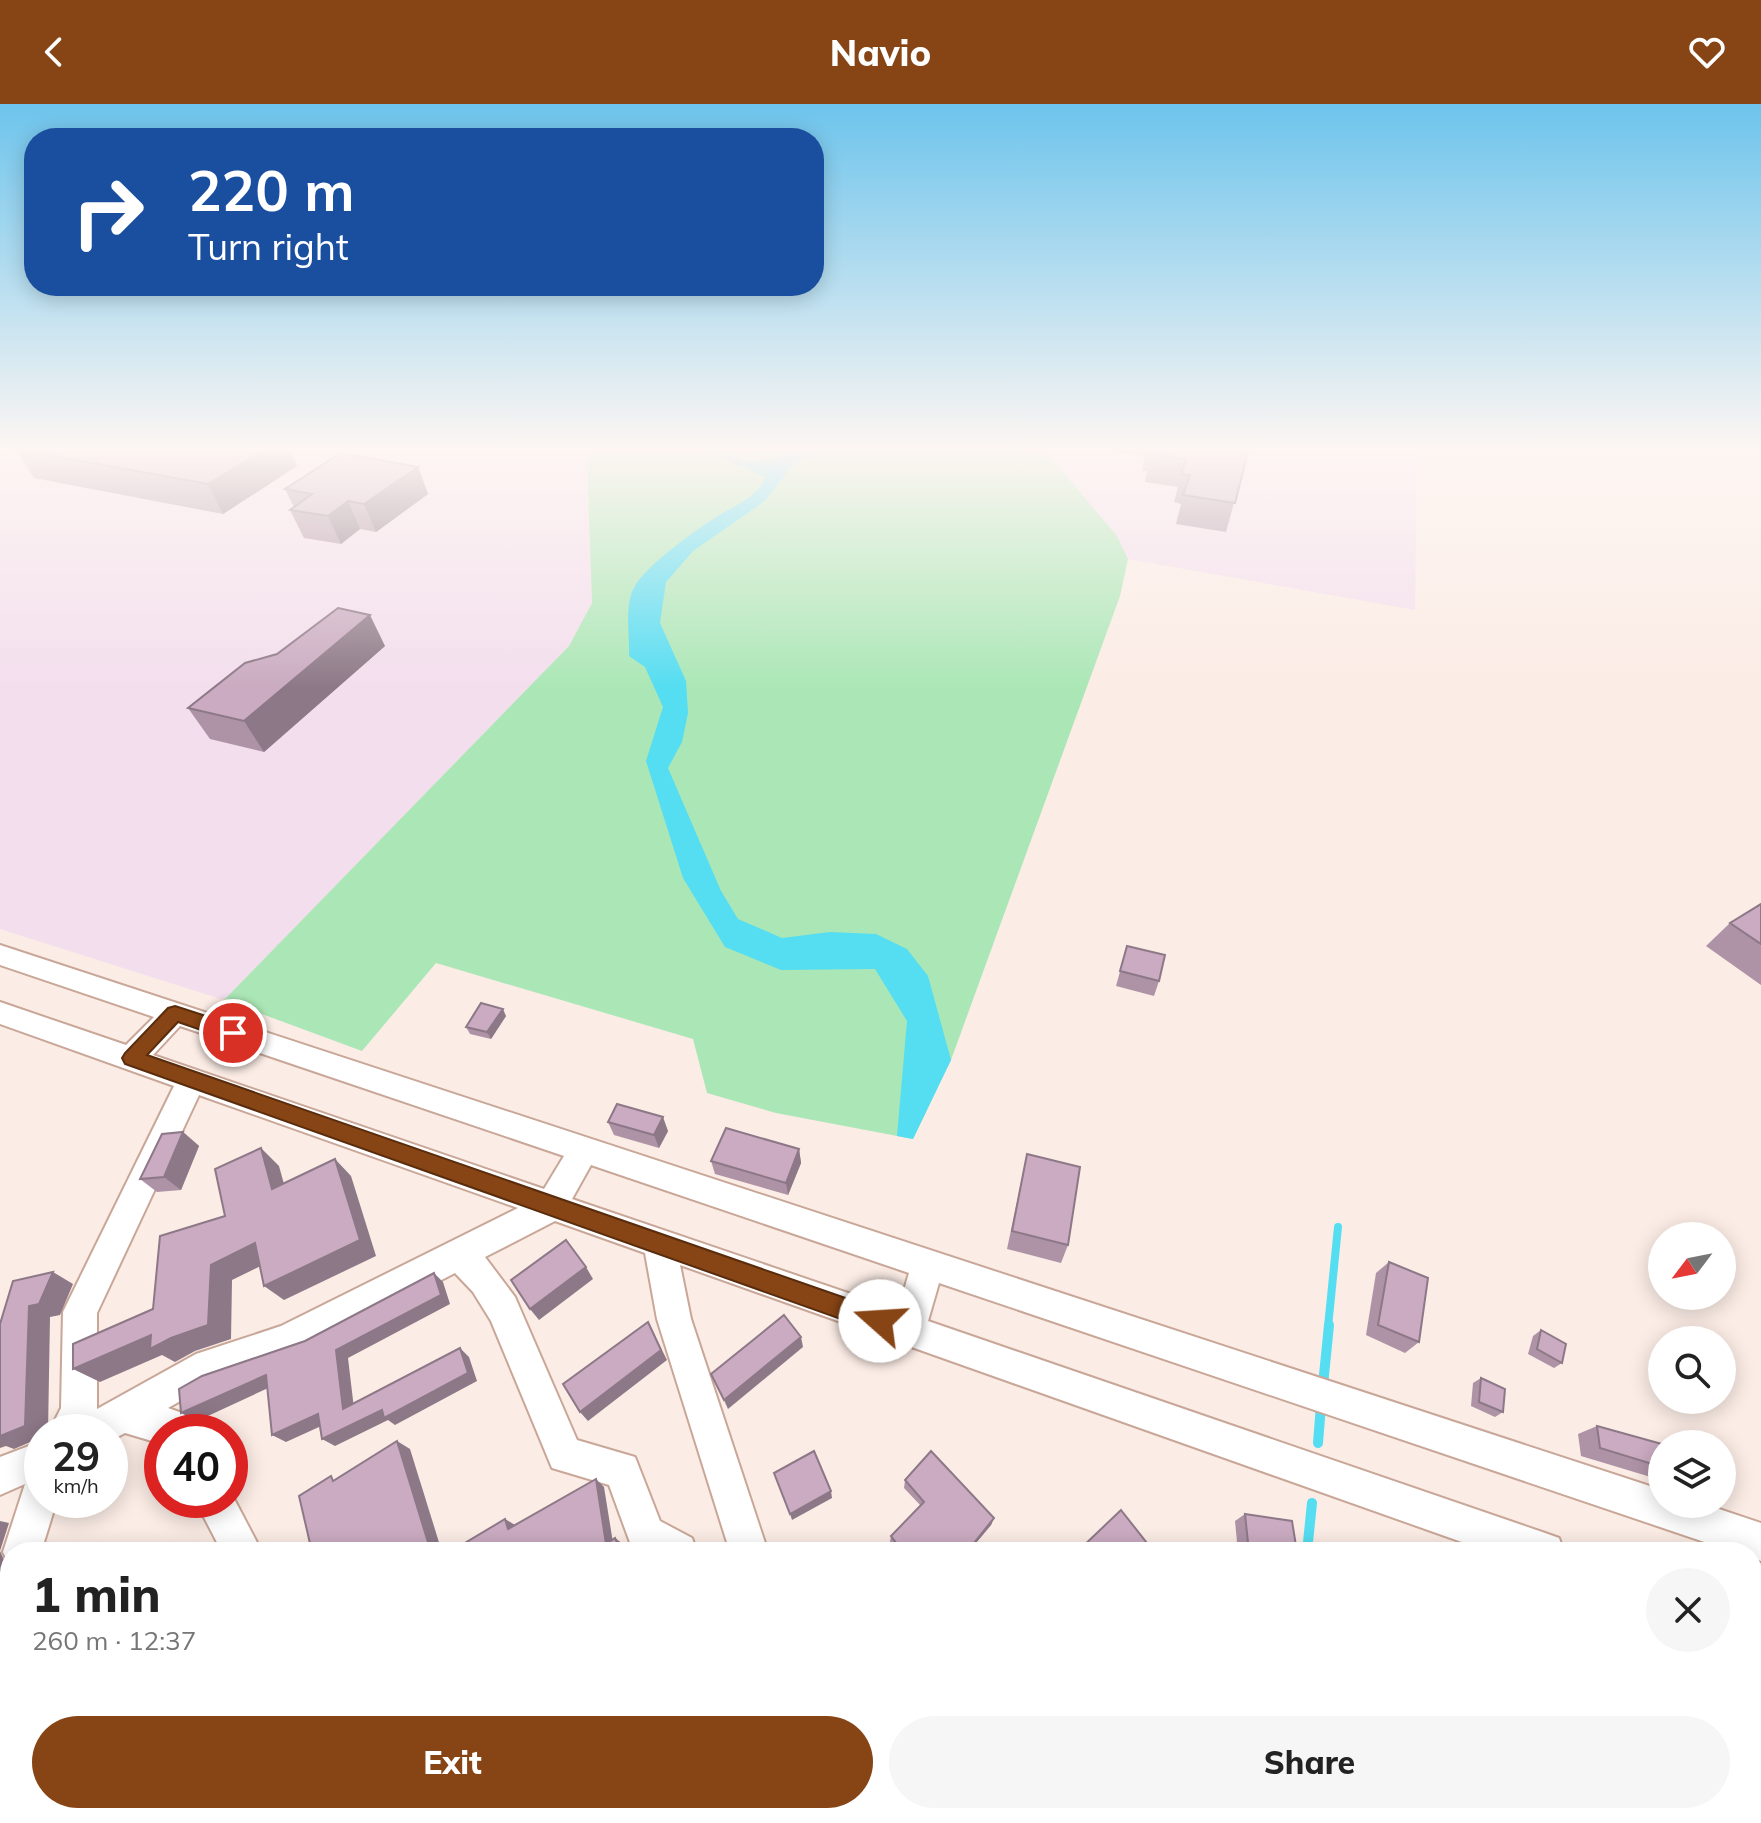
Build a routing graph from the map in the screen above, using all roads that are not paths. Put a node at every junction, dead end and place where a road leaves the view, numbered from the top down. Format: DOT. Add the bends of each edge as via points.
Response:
graph roads {
  1 [pos="0,955"];
  2 [pos="0,1013"];
  3 [pos="175,1013"];
  4 [pos="132,1058"];
  5 [pos="191,1081"];
  6 [pos="583,1151"];
  7 [pos="551,1207"];
  8 [pos="660,1245"];
  9 [pos="458,1255"];
  10 [pos="928,1266"];
  11 [pos="908,1331"];
  12 [pos="78,1414"];
  13 [pos="122,1414"];
  14 [pos="24,1466"];
  15 [pos="0,1476"];
  16 [pos="33,1518"];
  17 [pos="224,1518"];
  18 [pos="25,1542"];
  19 [pos="237,1542"];
  20 [pos="660,1542"];
  21 [pos="746,1542"];
  22 [pos="1482,1542"];
  23 [pos="1761,1542"];
  1 -- 3 [label="street"];
  2 -- 4 [label="street"];
  3 -- 4 [label="street"];
  3 -- 6 [label="street"];
  4 -- 5 [label="street"];
  5 -- 7 [label="street"];
  5 -- 12 [label="street" via="80,1312"];
  6 -- 7 [label="street"];
  6 -- 10 [label="street"];
  7 -- 8 [label="street"];
  7 -- 9 [label="street"];
  8 -- 11 [label="street"];
  8 -- 21 [label="street" via="674,1319"];
  9 -- 13 [label="street" via="287,1341 208,1366"];
  9 -- 20 [label="street" via="479,1270 505,1312 565,1455 622,1470 646,1534"];
  10 -- 11 [label="street"];
  10 -- 23 [label="street"];
  11 -- 22 [label="street"];
  14 -- 15 [label="street"];
  16 -- 18 [label="street"];
  17 -- 19 [label="street"];
}
